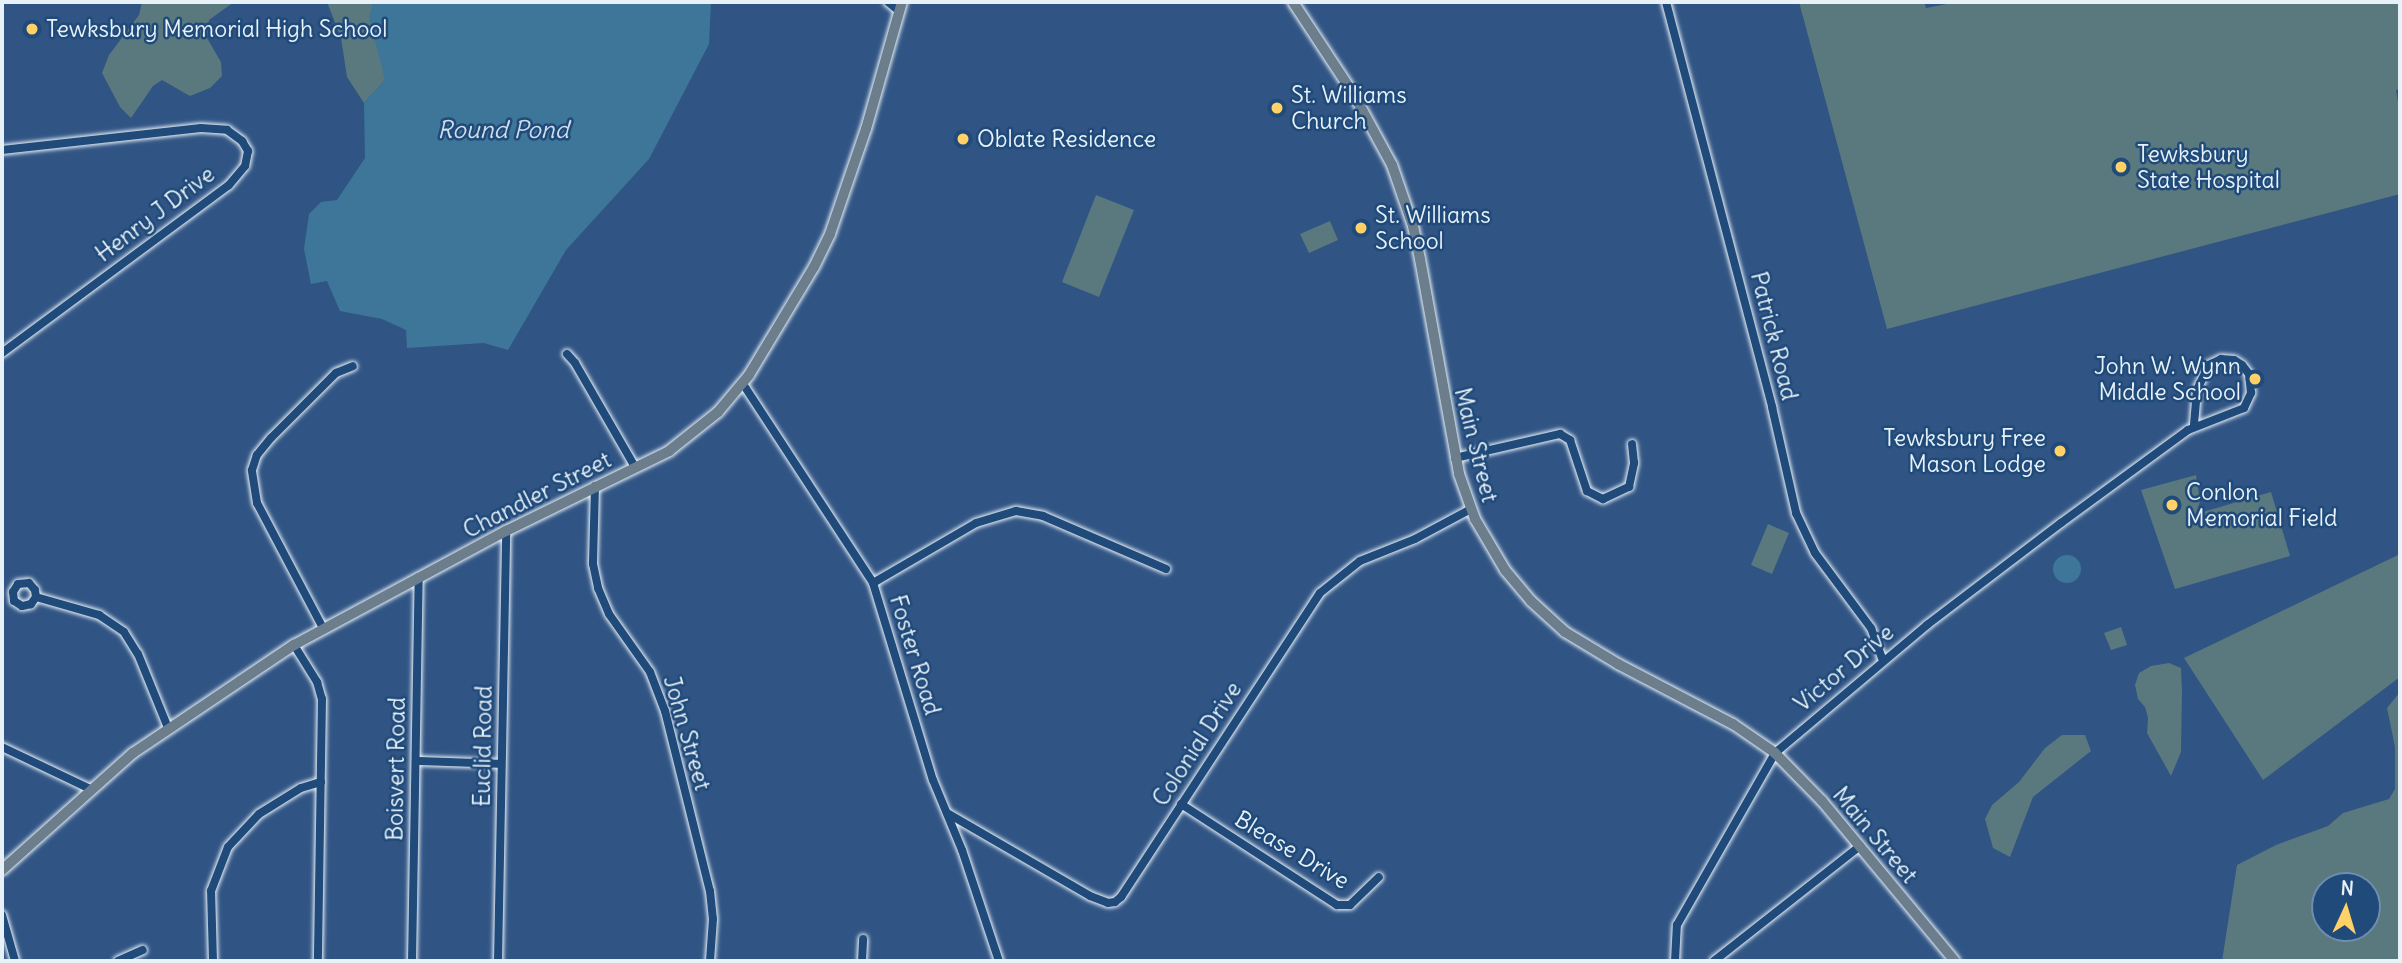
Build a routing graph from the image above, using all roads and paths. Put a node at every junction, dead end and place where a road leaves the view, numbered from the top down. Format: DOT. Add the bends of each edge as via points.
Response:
graph roads {
  1 [pos="888,2"];
  2 [pos="1293,2"];
  3 [pos="1666,2"];
  4 [pos="901,6"];
  5 [pos="2,150"];
  6 [pos="2,353"];
  7 [pos="567,354"];
  8 [pos="353,366"];
  9 [pos="743,384"];
  10 [pos="2194,426"];
  11 [pos="1632,444"];
  12 [pos="1455,458"];
  13 [pos="635,467"];
  14 [pos="595,486"];
  15 [pos="1471,509"];
  16 [pos="506,531"];
  17 [pos="1166,569"];
  18 [pos="419,577"];
  19 [pos="873,583"];
  20 [pos="36,597"];
  21 [pos="323,628"];
  22 [pos="294,645"];
  23 [pos="1883,661"];
  24 [pos="168,728"];
  25 [pos="2,747"];
  26 [pos="1775,753"];
  27 [pos="416,761"];
  28 [pos="502,764"];
  29 [pos="321,782"];
  30 [pos="90,789"];
  31 [pos="1181,804"];
  32 [pos="947,813"];
  33 [pos="1860,846"];
  34 [pos="2,870"];
  35 [pos="1379,877"];
  36 [pos="2,915"];
  37 [pos="863,939"];
  38 [pos="143,950"];
  39 [pos="15,961"];
  40 [pos="118,961"];
  41 [pos="214,961"];
  42 [pos="318,961"];
  43 [pos="412,961"];
  44 [pos="498,961"];
  45 [pos="710,961"];
  46 [pos="862,961"];
  47 [pos="999,961"];
  48 [pos="1675,961"];
  49 [pos="1714,961"];
  50 [pos="1955,961"];
  1 -- 4 [label="street"];
  2 -- 12 [label="main road, Main Street" via="1376,133 1404,197 1420,259"];
  3 -- 23 [label="street, Patrick Road" via="1766,380 1796,513 1815,553 1871,628"];
  4 -- 9 [label="main road, Chandler Street" via="835,222 814,267"];
  5 -- 6 [label="street, Henry J Drive" via="218,128 235,134 248,157 229,185"];
  7 -- 13 [label="street"];
  8 -- 21 [label="street" via="336,373 271,438 252,470 257,503"];
  9 -- 13 [label="main road, Chandler Street" via="695,434"];
  9 -- 19 [label="street, Foster Road"];
  10 -- 10 [label="street, Victor Drive" via="2244,408 2250,384 2242,365 2221,359 2208,365 2197,390"];
  10 -- 23 [label="street, Victor Drive"];
  11 -- 12 [label="street" via="1629,487 1603,499 1587,491 1570,440 1560,434"];
  12 -- 15 [label="main road, Main Street"];
  13 -- 14 [label="main road, Chandler Street"];
  14 -- 16 [label="main road, Chandler Street"];
  14 -- 45 [label="street, John Street" via="593,564 598,588 609,614 650,672 665,711 710,891"];
  15 -- 26 [label="main road, Main Street" via="1505,570 1564,632 1733,724"];
  15 -- 31 [label="street, Colonial Drive" via="1360,561 1320,593"];
  16 -- 18 [label="main road, Chandler Street"];
  16 -- 28 [label="street, Euclid Road"];
  17 -- 19 [label="street" via="1043,516 1016,511 976,523"];
  18 -- 21 [label="main road, Chandler Street"];
  18 -- 27 [label="street, Boisvert Road"];
  19 -- 32 [label="street, Foster Road" via="905,694"];
  20 -- 24 [label="street" via="93,612 124,632 138,654"];
  21 -- 22 [label="main road, Chandler Street"];
  22 -- 24 [label="main road, Chandler Street"];
  22 -- 29 [label="street" via="323,699"];
  23 -- 26 [label="street, Victor Drive"];
  24 -- 30 [label="main road, Chandler Street"];
  25 -- 30 [label="street"];
  26 -- 33 [label="main road, Main Street"];
  26 -- 48 [label="street, Victor Drive" via="1677,925"];
  27 -- 28 [label="street"];
  27 -- 43 [label="street, Boisvert Road"];
  28 -- 44 [label="street, Euclid Road"];
  29 -- 41 [label="street" via="301,788 259,814 228,847 211,891"];
  29 -- 42 [label="street"];
  30 -- 34 [label="main road, Chandler Street"];
  31 -- 32 [label="street, Colonial Drive" via="1121,897 1108,902"];
  31 -- 35 [label="street, Blease Drive" via="1337,905 1350,905"];
  32 -- 47 [label="street, Foster Road"];
  33 -- 49 [label="street"];
  33 -- 50 [label="main road, Main Street"];
  36 -- 39 [label="street"];
  37 -- 46 [label="street"];
  38 -- 40 [label="street"];
}
